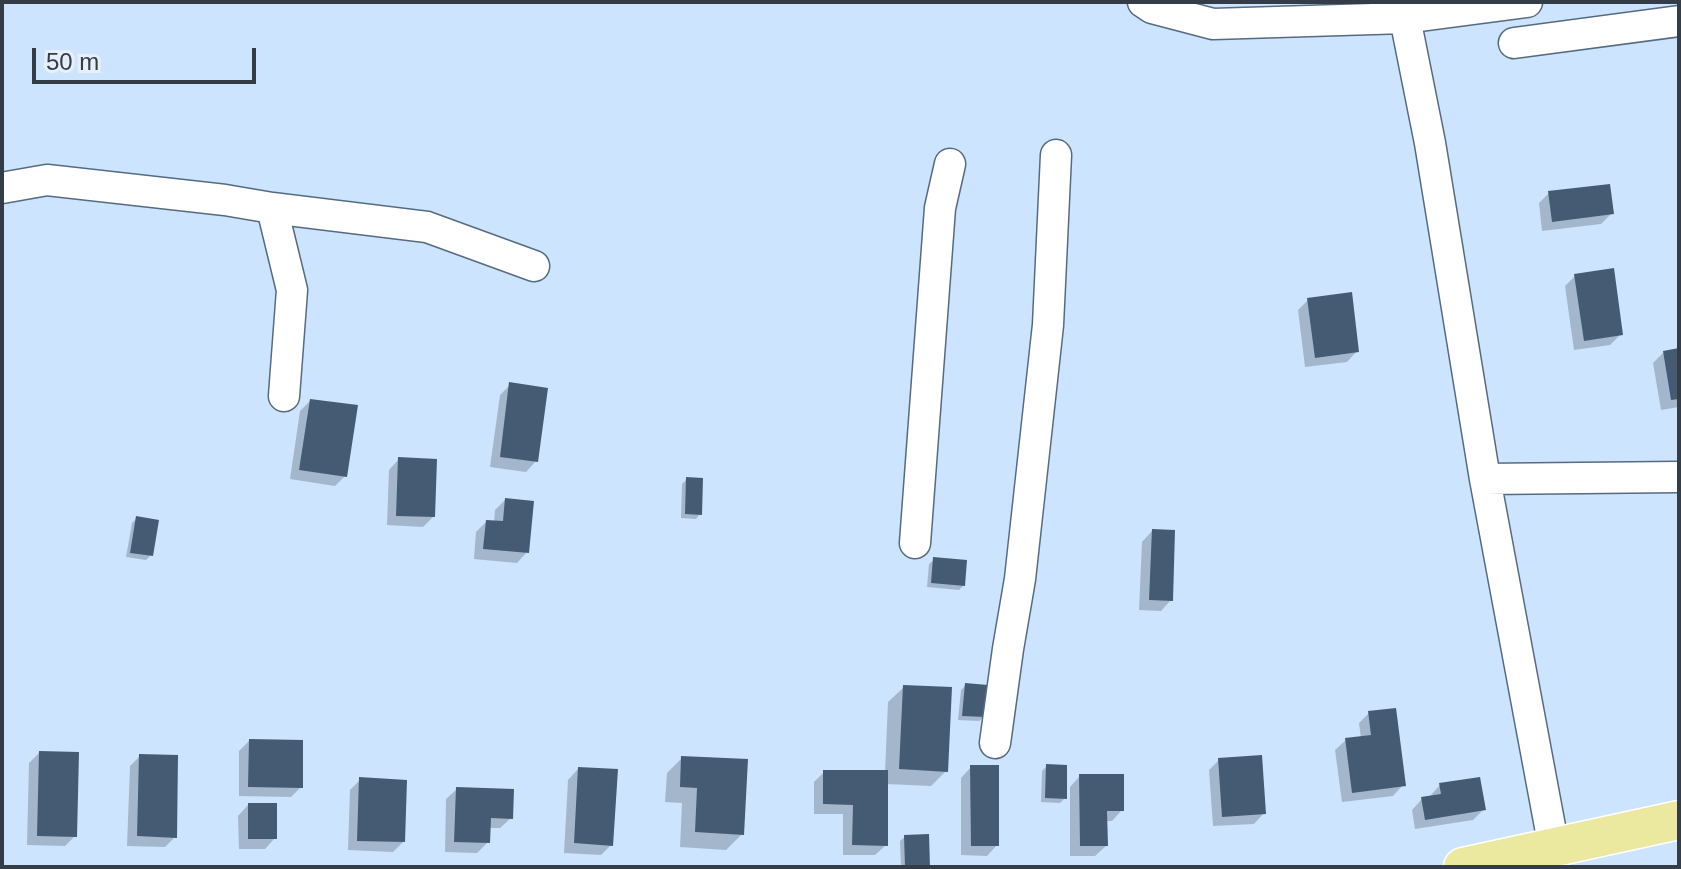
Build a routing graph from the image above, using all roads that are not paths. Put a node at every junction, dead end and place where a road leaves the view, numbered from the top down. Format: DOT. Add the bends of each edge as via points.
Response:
graph roads {
  1 [pos="1143,2"];
  2 [pos="1527,2"];
  3 [pos="1405,18"];
  4 [pos="1679,21"];
  5 [pos="1514,43"];
  6 [pos="1056,155"];
  7 [pos="950,164"];
  8 [pos="2,188"];
  9 [pos="272,208"];
  10 [pos="534,266"];
  11 [pos="284,396"];
  12 [pos="1679,477"];
  13 [pos="1485,479"];
  14 [pos="915,543"];
  15 [pos="995,743"];
  16 [pos="1679,820"];
  17 [pos="1554,848"];
  18 [pos="1463,867"];
  1 -- 3 [label="street" via="1213,24"];
  2 -- 3 [label="street"];
  3 -- 13 [label="street"];
  4 -- 5 [label="street"];
  6 -- 15 [label="street" via="1048,325 1020,579"];
  7 -- 14 [label="street" via="940,208"];
  8 -- 9 [label="street" via="47,180"];
  9 -- 10 [label="street" via="427,227"];
  9 -- 11 [label="street" via="292,290"];
  12 -- 13 [label="street"];
  13 -- 17 [label="street"];
  16 -- 17 [label="main road"];
  17 -- 18 [label="main road"];
}
